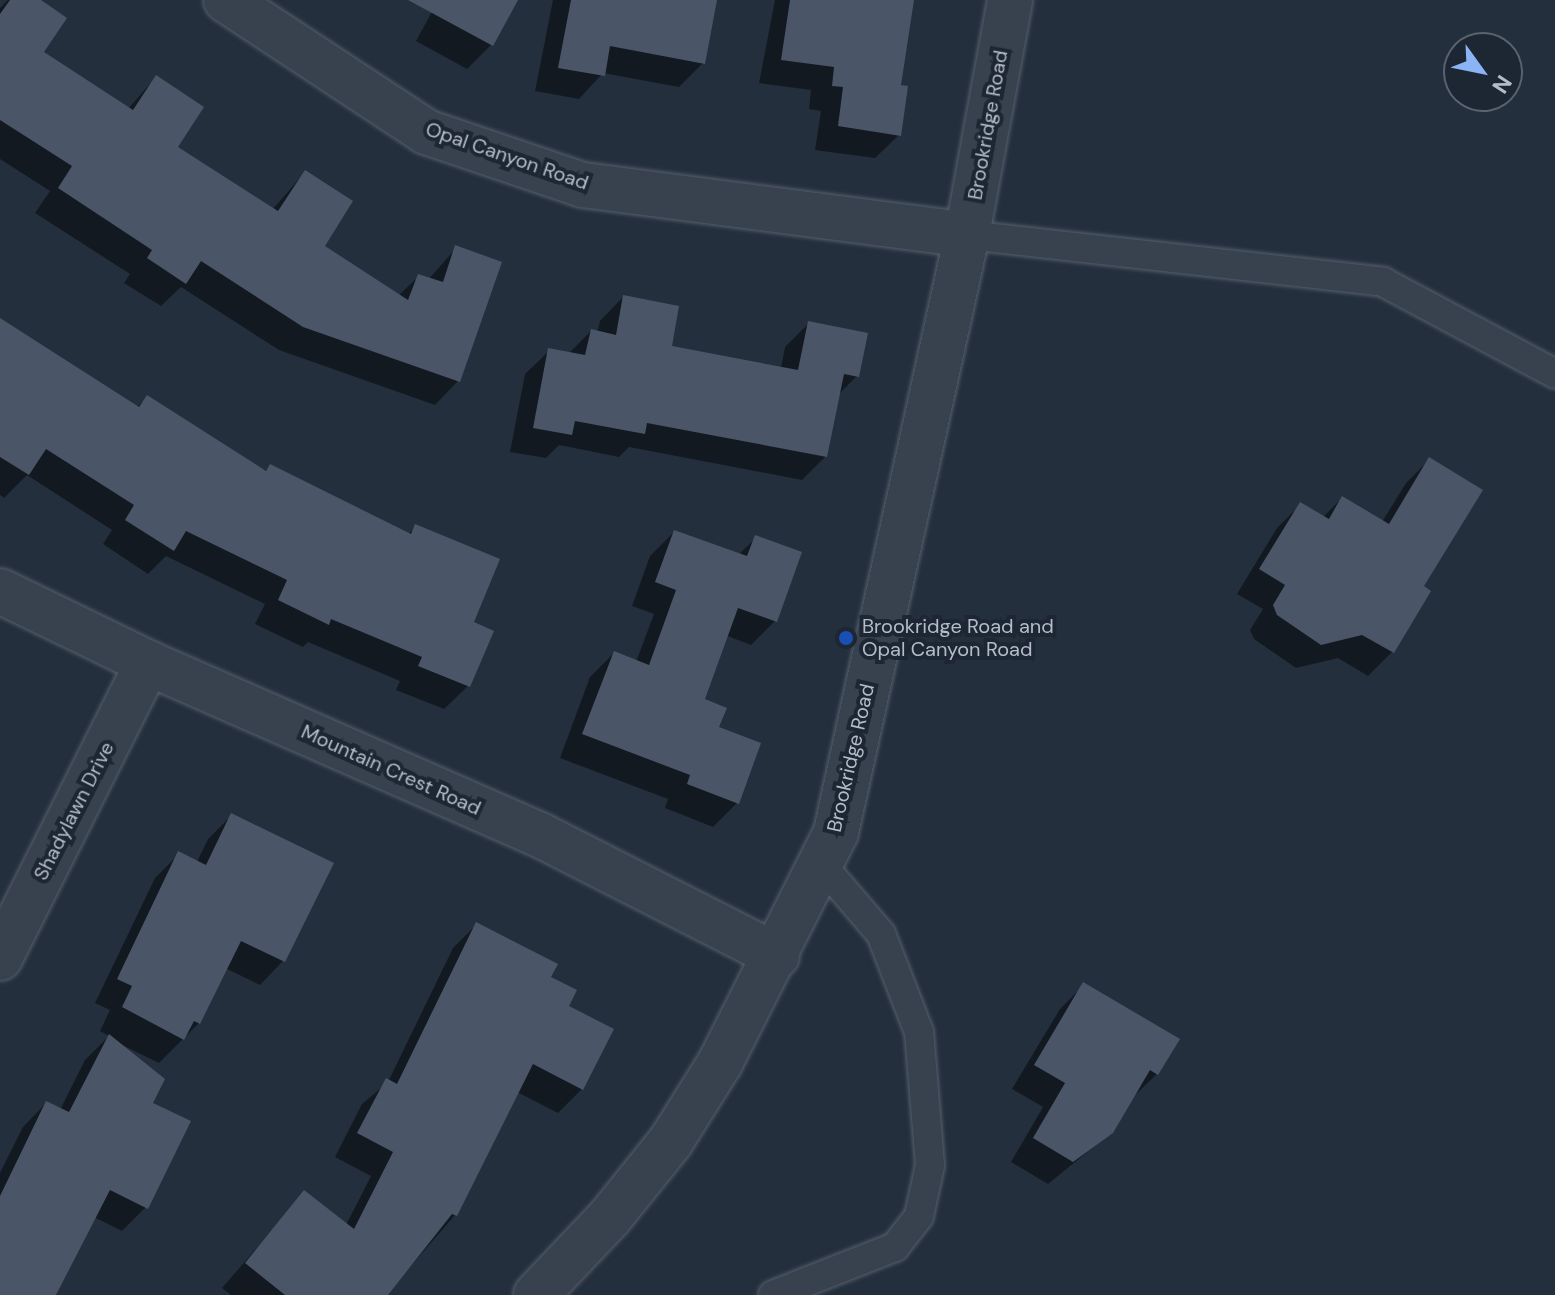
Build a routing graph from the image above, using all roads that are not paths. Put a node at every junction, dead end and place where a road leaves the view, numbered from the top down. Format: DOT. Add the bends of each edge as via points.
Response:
graph roads {
  1 [pos="226,0"];
  2 [pos="1010,0"];
  3 [pos="967,235"];
  4 [pos="1555,374"];
  5 [pos="0,591"];
  6 [pos="148,663"];
  7 [pos="821,864"];
  8 [pos="777,956"];
  9 [pos="0,958"];
  10 [pos="550,1290"];
  11 [pos="773,1295"];
  1 -- 3 [label="street, Opal Canyon Road" via="426,132 583,185"];
  2 -- 3 [label="street, Brookridge Road"];
  3 -- 4 [label="lane" via="1383,282"];
  3 -- 7 [label="street, Brookridge Road" via="836,832"];
  5 -- 6 [label="street, Mountain Crest Road"];
  6 -- 8 [label="street, Mountain Crest Road" via="540,835"];
  6 -- 9 [label="street, Shadylawn Drive"];
  7 -- 8 [label="street, Brookridge Road"];
  7 -- 11 [label="lane" via="881,934 919,1032 930,1165 919,1216 895,1247"];
  8 -- 10 [label="street, Brookridge Road" via="671,1141"];
}
